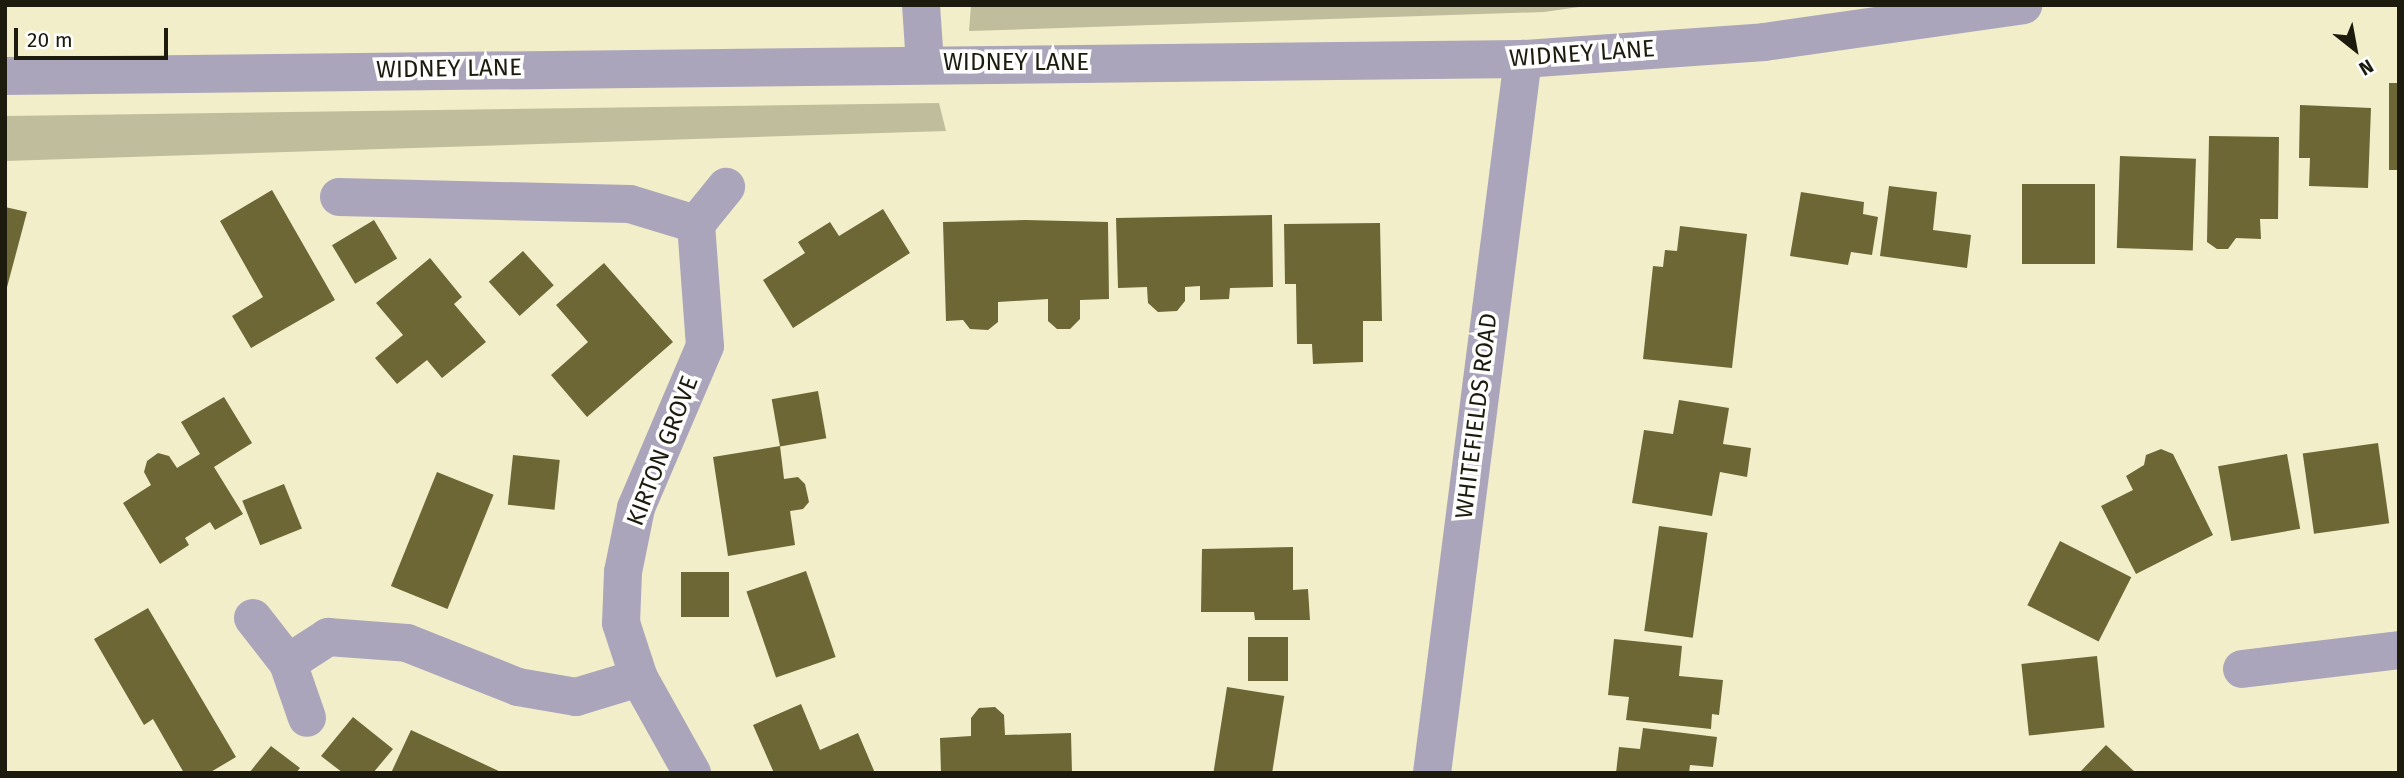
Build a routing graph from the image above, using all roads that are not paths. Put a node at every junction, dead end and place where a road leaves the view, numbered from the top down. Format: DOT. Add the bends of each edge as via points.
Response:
graph roads {
  1 [pos="921,5"];
  2 [pos="2023,5"];
  3 [pos="1523,59"];
  4 [pos="925,64"];
  5 [pos="5,76"];
  6 [pos="726,187"];
  7 [pos="339,197"];
  8 [pos="696,223"];
  9 [pos="253,618"];
  10 [pos="2399,650"];
  11 [pos="288,663"];
  12 [pos="2242,669"];
  13 [pos="639,678"];
  14 [pos="307,718"];
  15 [pos="692,773"];
  16 [pos="1432,773"];
  1 -- 4 [label="street"];
  2 -- 3 [label="street, WIDNEY LANE" via="1764,42"];
  3 -- 4 [label="street, WIDNEY LANE"];
  3 -- 16 [label="street, WHITEFIELDS ROAD"];
  4 -- 5 [label="street, WIDNEY LANE"];
  6 -- 8 [label="street"];
  7 -- 8 [label="street" via="630,204"];
  8 -- 13 [label="street, KIRTON GROVE" via="705,346 636,508 623,572 621,622"];
  9 -- 11 [label="street"];
  10 -- 12 [label="street"];
  11 -- 13 [label="street" via="328,637 407,643 518,687 576,697"];
  11 -- 14 [label="street"];
  13 -- 15 [label="street, KIRTON GROVE"];
}
